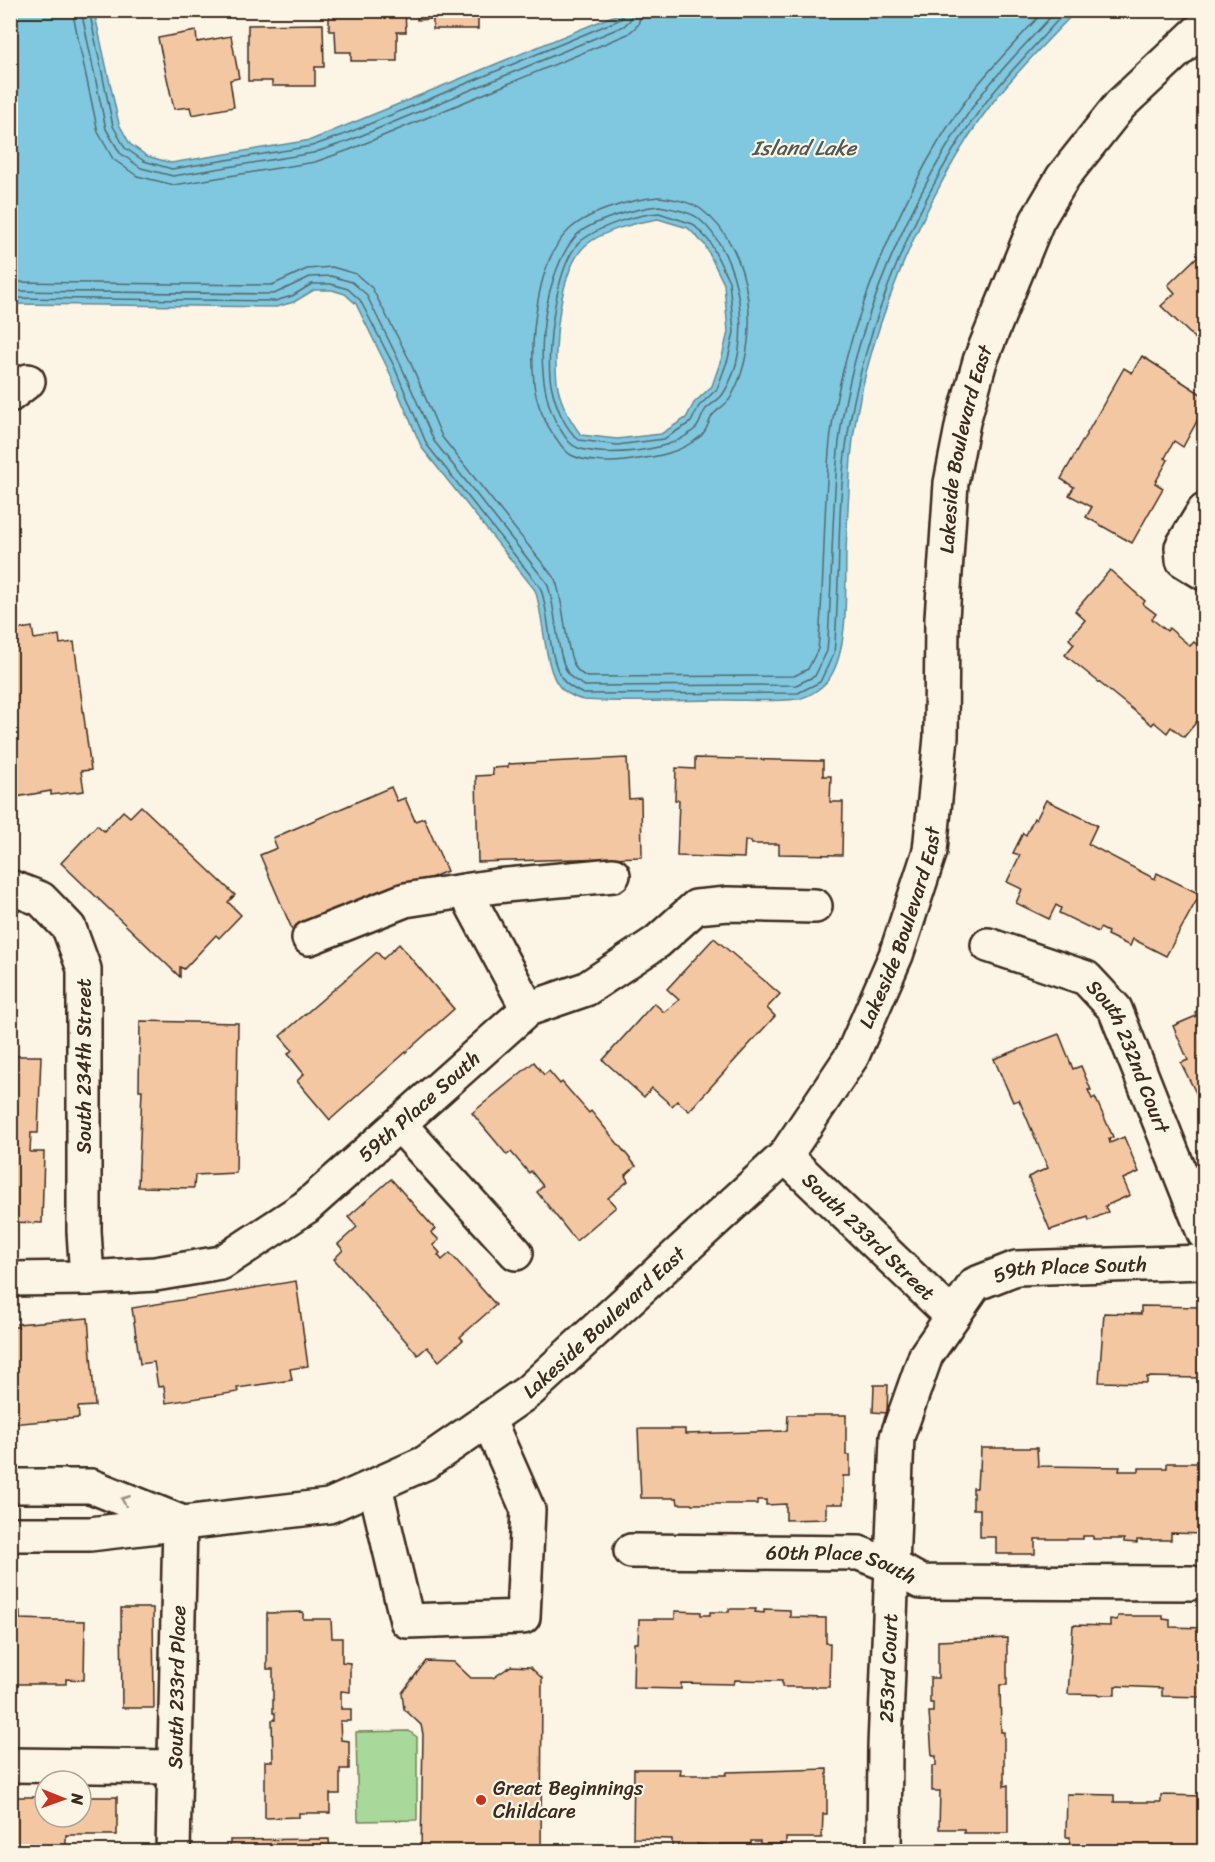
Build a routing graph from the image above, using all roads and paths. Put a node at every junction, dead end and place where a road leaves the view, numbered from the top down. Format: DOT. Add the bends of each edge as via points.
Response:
graph roads {
  1 [pos="1204,26"];
  2 [pos="1204,511"];
  3 [pos="1204,573"];
  4 [pos="613,875"];
  5 [pos="10,887"];
  6 [pos="465,891"];
  7 [pos="815,906"];
  8 [pos="309,938"];
  9 [pos="988,945"];
  10 [pos="528,1009"];
  11 [pos="399,1124"];
  12 [pos="784,1156"];
  13 [pos="1204,1233"];
  14 [pos="516,1253"];
  15 [pos="1204,1262"];
  16 [pos="87,1278"];
  17 [pos="10,1280"];
  18 [pos="952,1316"];
  19 [pos="488,1419"];
  20 [pos="10,1486"];
  21 [pos="375,1486"];
  22 [pos="180,1522"];
  23 [pos="10,1534"];
  24 [pos="631,1551"];
  25 [pos="892,1566"];
  26 [pos="1192,1583"];
  27 [pos="10,1766"];
  28 [pos="175,1767"];
  29 [pos="173,1851"];
  30 [pos="884,1851"];
  1 -- 12 [label="street, Lakeside Boulevard East" via="1120,105 1064,177 1036,221 980,361 951,483 942,618 941,737 930,851 896,955 852,1056"];
  2 -- 3 [label="street" via="1182,547 1183,560"];
  4 -- 6 [label="street"];
  5 -- 16 [label="street, South 234th Street" via="40,899 69,928 84,969"];
  6 -- 8 [label="street" via="405,900"];
  6 -- 10 [label="street"];
  7 -- 10 [label="street, 59th Place South" via="696,907 657,942 586,989"];
  9 -- 13 [label="street, South 232nd Court" via="1086,978 1115,1009"];
  10 -- 11 [label="street, 59th Place South"];
  11 -- 14 [label="street"];
  11 -- 16 [label="street, 59th Place South" via="306,1207 221,1263 155,1274"];
  12 -- 18 [label="street, South 233rd Street"];
  12 -- 19 [label="street, Lakeside Boulevard East" via="538,1383"];
  15 -- 18 [label="street, 59th Place South" via="1016,1268 975,1284"];
  16 -- 17 [label="street, 59th Place South"];
  18 -- 25 [label="street, 253rd Court" via="926,1355 897,1437"];
  19 -- 21 [label="street, Lakeside Boulevard East" via="425,1464"];
  19 -- 21 [label="street" via="528,1509 523,1617 407,1621"];
  22 -- 20 [label="street, Lakeside Boulevard East, one-way" via="91,1486"];
  21 -- 22 [label="street, Lakeside Boulevard East" via="329,1506"];
  22 -- 23 [label="street, Lakeside Boulevard East" via="90,1534"];
  22 -- 28 [label="street, South 233rd Place"];
  24 -- 25 [label="street, 60th Place South" via="859,1553"];
  25 -- 26 [label="street, 60th Place South" via="921,1582"];
  25 -- 30 [label="street, 253rd Court"];
  27 -- 28 [label="street"];
  28 -- 29 [label="street, South 233rd Place"];
}
